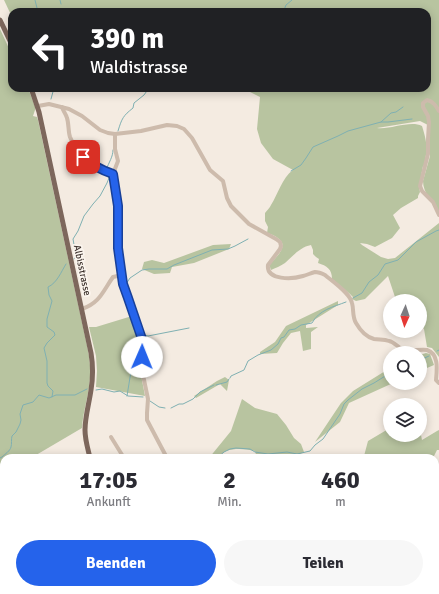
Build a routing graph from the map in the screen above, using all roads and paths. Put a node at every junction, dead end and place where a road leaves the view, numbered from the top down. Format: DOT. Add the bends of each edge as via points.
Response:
graph roads {
  1 [pos="0,20"];
  2 [pos="8,37"];
  3 [pos="33,92"];
  4 [pos="38,106"];
  5 [pos="62,107"];
  6 [pos="439,111"];
  7 [pos="115,134"];
  8 [pos="113,174"];
  9 [pos="439,215"];
  10 [pos="122,275"];
  11 [pos="82,309"];
  12 [pos="439,383"];
  13 [pos="111,437"];
  14 [pos="89,454"];
  15 [pos="122,454"];
  16 [pos="166,454"];
  1 -- 2 [label="main road"];
  3 -- 4 [label="main road, Albisstrasse"];
  4 -- 5 [label="street" via="49,104"];
  4 -- 11 [label="main road, Albisstrasse"];
  5 -- 7 [label="street" via="78,113 100,130"];
  5 -- 8 [label="street" via="70,136 80,154 97,168"];
  6 -- 9 [label="street" via="430,101 423,104 430,122 428,156 420,184"];
  7 -- 8 [label="street" via="118,161"];
  7 -- 12 [label="street" via="167,125 184,129 209,168 222,181 227,198 235,210 251,226 280,242 280,249 268,265 270,272 288,278 316,272 325,274 350,297 354,320 367,336 390,341 405,350 425,350 433,353 438,364 436,379"];
  8 -- 10 [label="street" via="118,206 118,248"];
  10 -- 11 [label="street" via="113,277 101,297"];
  10 -- 16 [label="street" via="142,339 143,375 148,399 147,420"];
  11 -- 14 [label="main road, Albisstrasse" via="93,363 93,380 85,428"];
  13 -- 15 [label="street"];
}
